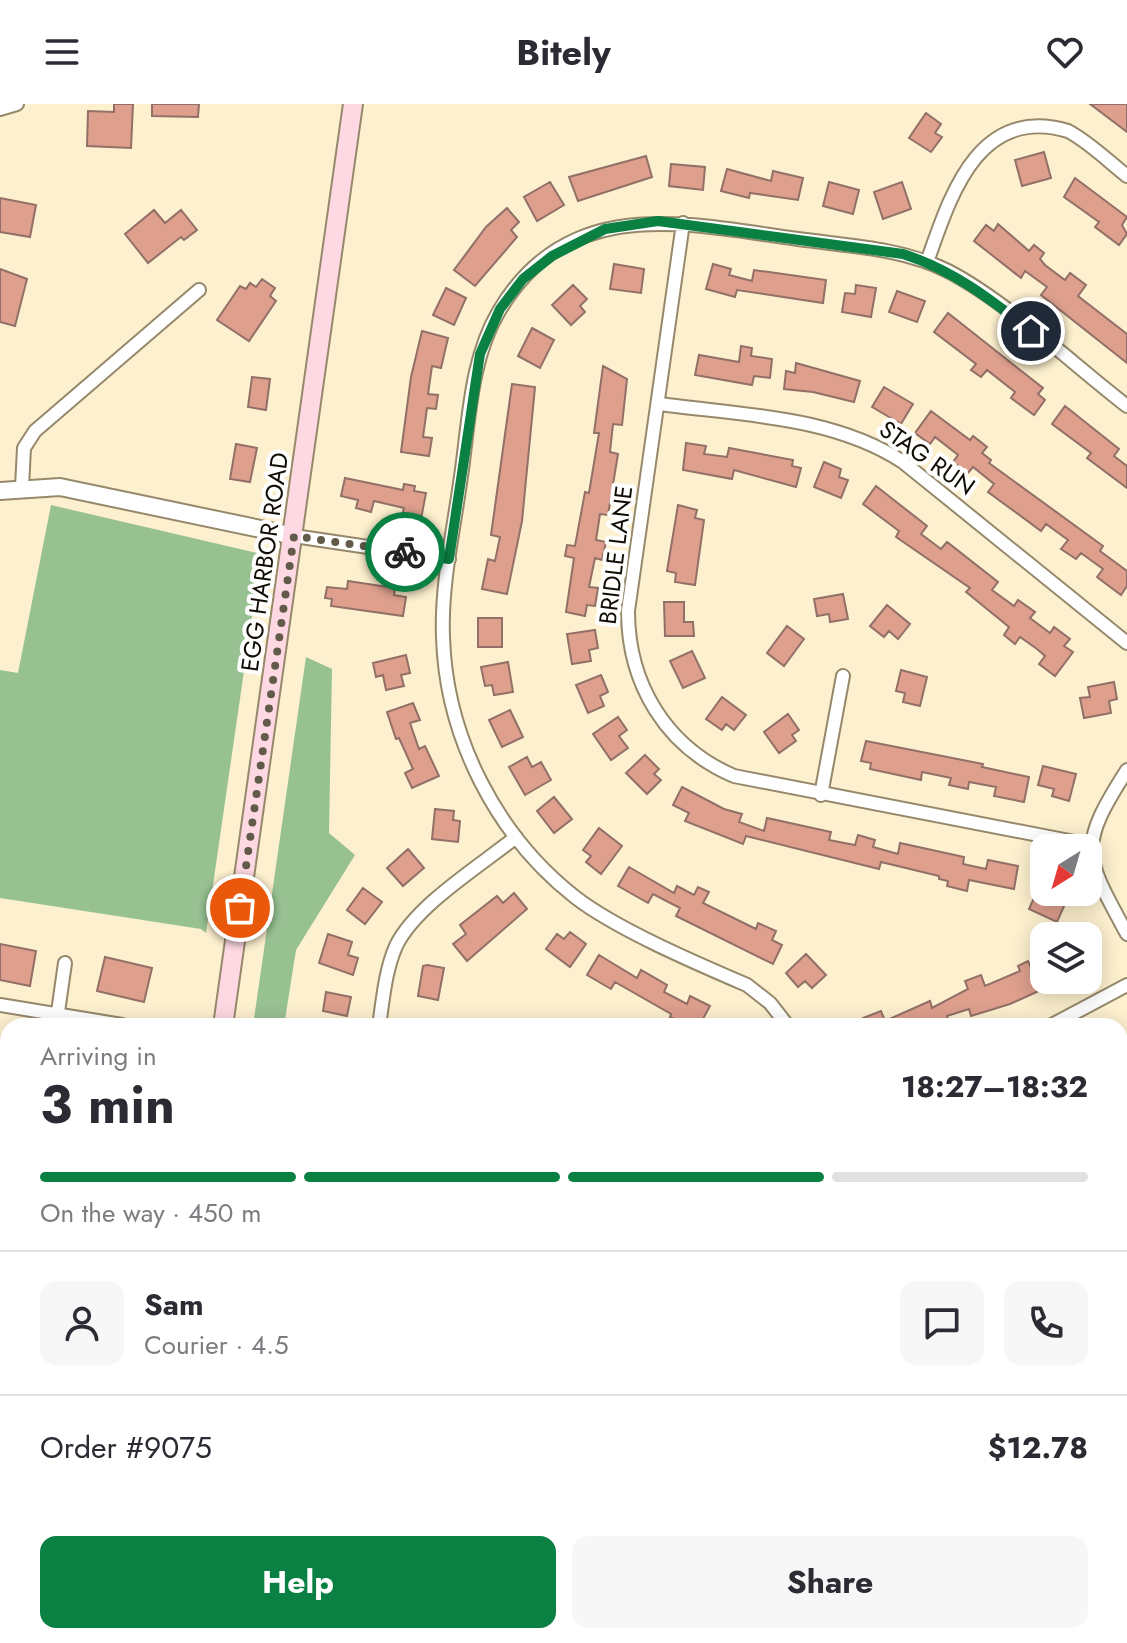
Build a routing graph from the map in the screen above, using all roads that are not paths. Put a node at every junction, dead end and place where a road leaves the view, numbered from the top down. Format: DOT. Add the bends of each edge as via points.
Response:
graph roads {
  1 [pos="17,104"];
  2 [pos="353,104"];
  3 [pos="0,109"];
  4 [pos="1127,176"];
  5 [pos="683,223"];
  6 [pos="927,262"];
  7 [pos="199,290"];
  8 [pos="660,404"];
  9 [pos="1127,406"];
  10 [pos="22,487"];
  11 [pos="0,491"];
  12 [pos="294,536"];
  13 [pos="449,559"];
  14 [pos="1127,643"];
  15 [pos="843,676"];
  16 [pos="1127,770"];
  17 [pos="821,795"];
  18 [pos="1031,834"];
  19 [pos="1093,834"];
  20 [pos="516,837"];
  21 [pos="1102,887"];
  22 [pos="1127,934"];
  23 [pos="65,963"];
  24 [pos="1127,985"];
  25 [pos="0,1005"];
  26 [pos="49,1018"];
  27 [pos="57,1018"];
  28 [pos="224,1018"];
  29 [pos="380,1018"];
  30 [pos="782,1018"];
  31 [pos="1065,1018"];
  1 -- 3 [label="street"];
  2 -- 12 [label="main road, EGG HARBOR ROAD"];
  4 -- 6 [label="street" via="1060,127 1039,121 1005,125 984,137 968,156"];
  5 -- 6 [label="street" via="881,250"];
  5 -- 8 [label="street, BRIDLE LANE"];
  5 -- 13 [label="street" via="638,222 569,244 523,279 500,309 480,354"];
  6 -- 9 [label="street" via="984,294"];
  7 -- 10 [label="street" via="35,431 24,448"];
  8 -- 14 [label="street, STAG RUN" via="807,425 876,445"];
  8 -- 17 [label="street, BRIDLE LANE" via="629,595 629,640 637,675 664,723 706,762 747,780"];
  10 -- 11 [label="street"];
  10 -- 12 [label="street" via="60,487"];
  12 -- 13 [label="street"];
  12 -- 28 [label="main road, EGG HARBOR ROAD"];
  13 -- 20 [label="street" via="443,638 453,706 478,777"];
  15 -- 17 [label="street"];
  16 -- 19 [label="street" via="1100,812"];
  17 -- 18 [label="street, BRIDLE LANE"];
  20 -- 29 [label="street" via="403,934 389,968"];
  20 -- 30 [label="street" via="576,898 747,985"];
  21 -- 22 [label="street"];
  23 -- 27 [label="street"];
  24 -- 31 [label="street"];
  25 -- 26 [label="street"];
}
